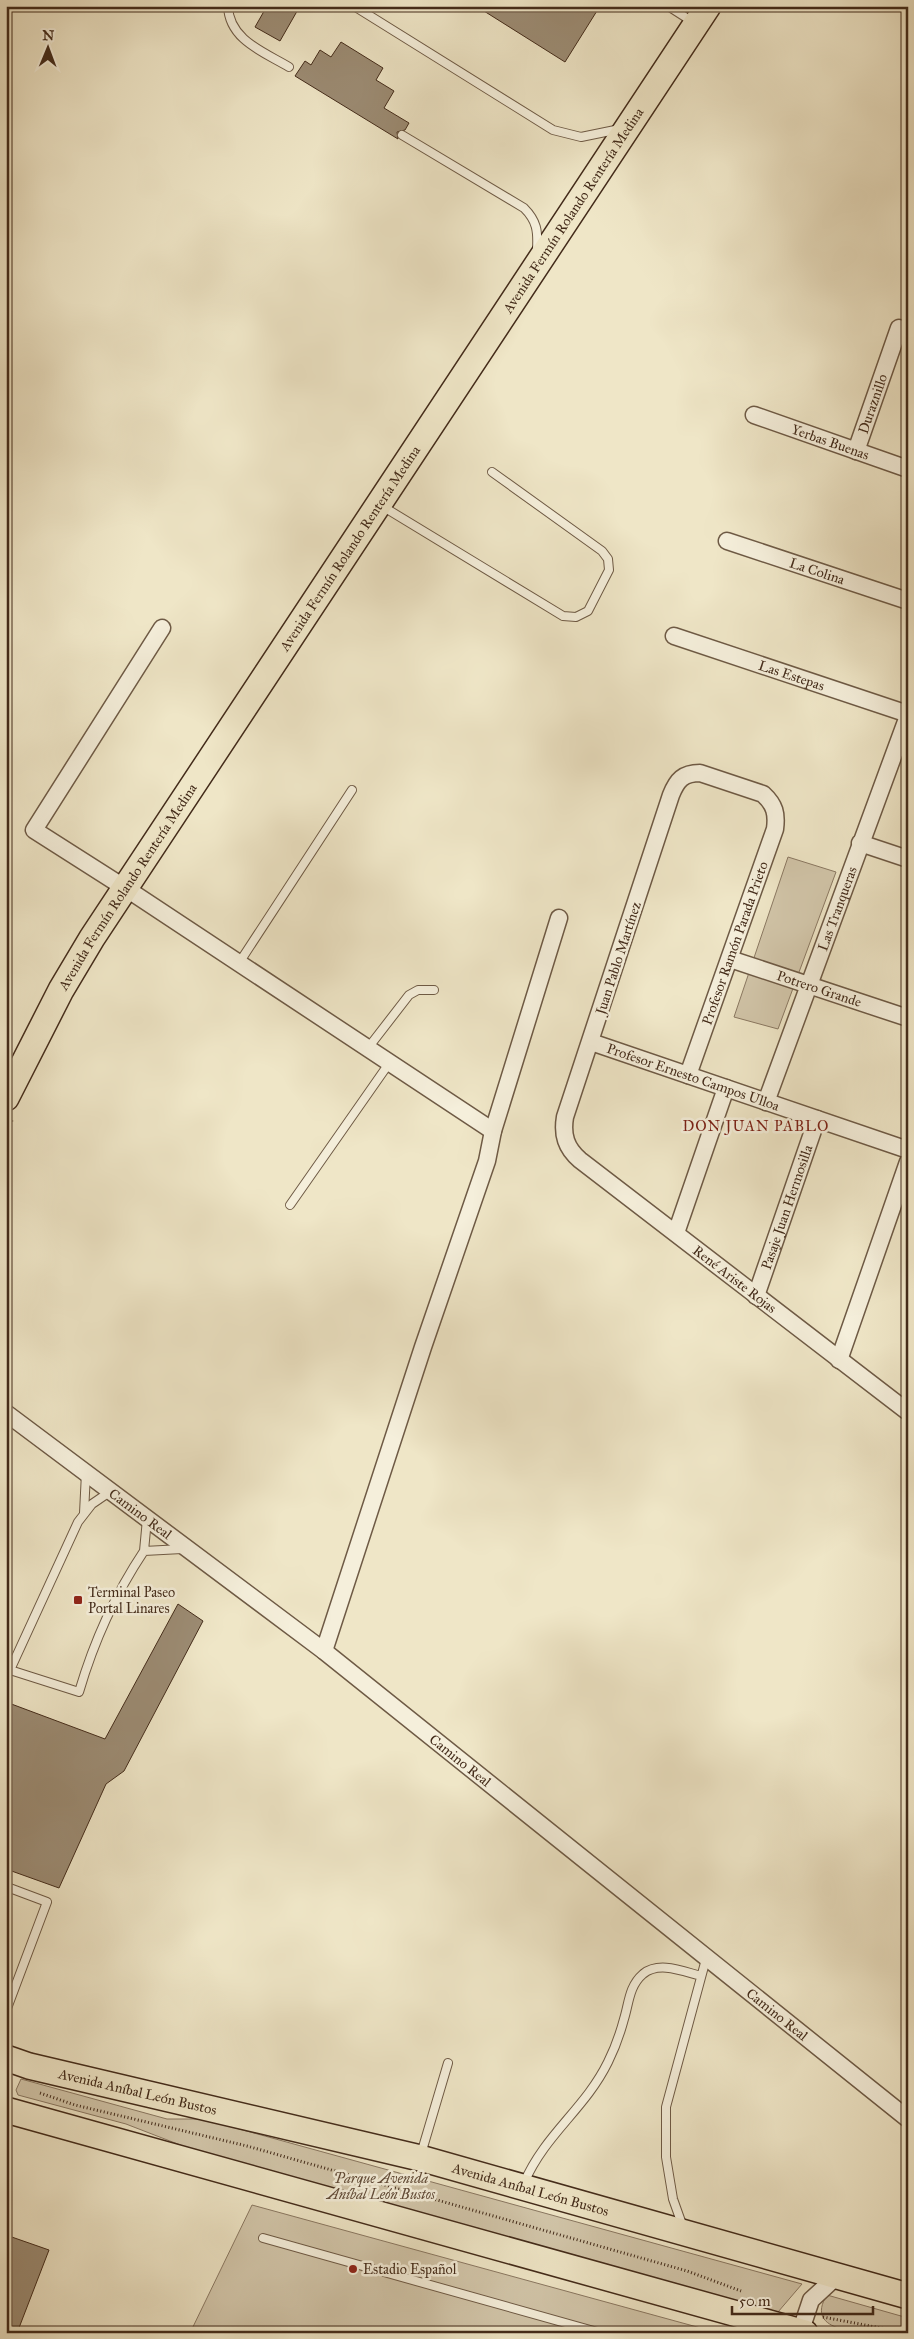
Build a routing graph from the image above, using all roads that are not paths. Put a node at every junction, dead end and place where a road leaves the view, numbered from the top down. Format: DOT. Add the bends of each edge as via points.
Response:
graph roads {
  1 [pos="228,6"];
  2 [pos="354,6"];
  3 [pos="668,6"];
  4 [pos="702,15"];
  5 [pos="289,67"];
  6 [pos="626,127"];
  7 [pos="402,135"];
  8 [pos="536,266"];
  9 [pos="899,328"];
  10 [pos="754,415"];
  11 [pos="856,451"];
  12 [pos="908,469"];
  13 [pos="492,472"];
  14 [pos="380,504"];
  15 [pos="727,541"];
  16 [pos="908,601"];
  17 [pos="162,628"];
  18 [pos="674,636"];
  19 [pos="908,715"];
  20 [pos="352,790"];
  21 [pos="776,811"];
  22 [pos="860,844"];
  23 [pos="908,859"];
  24 [pos="126,888"];
  25 [pos="559,918"];
  26 [pos="730,959"];
  27 [pos="239,963"];
  28 [pos="808,985"];
  29 [pos="434,990"];
  30 [pos="908,1018"];
  31 [pos="591,1042"];
  32 [pos="368,1048"];
  33 [pos="390,1062"];
  34 [pos="688,1075"];
  35 [pos="726,1088"];
  36 [pos="6,1098"];
  37 [pos="766,1102"];
  38 [pos="817,1119"];
  39 [pos="493,1131"];
  40 [pos="565,1141"];
  41 [pos="908,1150"];
  42 [pos="908,1162"];
  43 [pos="290,1205"];
  44 [pos="676,1233"];
  45 [pos="756,1296"];
  46 [pos="839,1360"];
  47 [pos="908,1412"];
  48 [pos="6,1413"];
  49 [pos="86,1473"];
  50 [pos="111,1491"];
  51 [pos="84,1513"];
  52 [pos="147,1518"];
  53 [pos="187,1548"];
  54 [pos="144,1551"];
  55 [pos="324,1651"];
  56 [pos="7,1886"];
  57 [pos="706,1959"];
  58 [pos="701,1976"];
  59 [pos="6,2011"];
  60 [pos="18,2062"];
  61 [pos="448,2063"];
  62 [pos="6,2077"];
  63 [pos="7,2111"];
  64 [pos="908,2119"];
  65 [pos="420,2158"];
  66 [pos="522,2188"];
  67 [pos="685,2233"];
  68 [pos="263,2238"];
  69 [pos="837,2276"];
  70 [pos="908,2296"];
  71 [pos="803,2328"];
  72 [pos="601,2333"];
  1 -- 5 [label="lane" via="230,23 240,38"];
  2 -- 6 [label="lane" via="553,130 581,137"];
  3 -- 4 [label="lane"];
  4 -- 6 [label="main road, Avenida Fermín Rolando Rentería Medina"];
  6 -- 8 [label="main road, Avenida Fermín Rolando Rentería Medina"];
  7 -- 8 [label="lane" via="524,208 536,223"];
  8 -- 14 [label="main road, Avenida Fermín Rolando Rentería Medina"];
  9 -- 11 [label="street, Duraznillo"];
  10 -- 11 [label="street, Yerbas Buenas"];
  11 -- 12 [label="street, Yerbas Buenas"];
  13 -- 14 [label="lane" via="602,551 608,559 609,570 588,611 576,617 563,616"];
  14 -- 24 [label="main road, Avenida Fermín Rolando Rentería Medina"];
  15 -- 16 [label="street, La Colina"];
  17 -- 24 [label="street" via="34,830"];
  18 -- 19 [label="street, Las Estepas"];
  19 -- 22 [label="street, Las Tranqueras"];
  20 -- 27 [label="lane"];
  21 -- 26 [label="street, Profesor Ramón Parada Prieto" via="775,829"];
  21 -- 31 [label="street, Juan Pablo Martínez" via="763,794 700,773 680,777 671,795"];
  22 -- 23 [label="street"];
  22 -- 28 [label="street, Las Tranqueras"];
  24 -- 27 [label="street"];
  24 -- 36 [label="main road, Avenida Fermín Rolando Rentería Medina" via="61,990"];
  25 -- 39 [label="street"];
  26 -- 28 [label="street, Potrero Grande"];
  26 -- 34 [label="street, Profesor Ramón Parada Prieto"];
  27 -- 32 [label="street"];
  28 -- 30 [label="street, Potrero Grande"];
  28 -- 37 [label="street, Las Tranqueras"];
  29 -- 32 [label="lane" via="418,990 409,995"];
  31 -- 34 [label="street, Profesor Ernesto Campos Ulloa"];
  31 -- 40 [label="street, Juan Pablo Martínez" via="565,1118"];
  32 -- 33 [label="street"];
  33 -- 39 [label="street"];
  33 -- 43 [label="lane"];
  34 -- 35 [label="street, Profesor Ernesto Campos Ulloa"];
  35 -- 37 [label="street, Profesor Ernesto Campos Ulloa"];
  35 -- 44 [label="street"];
  37 -- 38 [label="street, Profesor Ernesto Campos Ulloa"];
  38 -- 41 [label="street, Profesor Ernesto Campos Ulloa"];
  38 -- 45 [label="street, Pasaje Juan Hermosilla"];
  39 -- 55 [label="street" via="487,1161"];
  40 -- 44 [label="street, René Ariste Rojas" via="580,1160"];
  42 -- 46 [label="street"];
  44 -- 45 [label="street, René Ariste Rojas"];
  45 -- 46 [label="street, René Ariste Rojas"];
  46 -- 47 [label="street, René Ariste Rojas"];
  48 -- 49 [label="street, Camino Real"];
  49 -- 50 [label="street, Camino Real"];
  49 -- 51 [label="lane"];
  50 -- 51 [label="lane"];
  50 -- 52 [label="street, Camino Real"];
  51 -- 54 [label="lane" via="72,1532 10,1670 79,1692 98,1632"];
  52 -- 53 [label="street, Camino Real"];
  52 -- 54 [label="lane"];
  53 -- 54 [label="lane"];
  53 -- 55 [label="street, Camino Real"];
  55 -- 57 [label="street, Camino Real"];
  56 -- 59 [label="lane" via="47,1902"];
  57 -- 58 [label="lane"];
  57 -- 64 [label="street, Camino Real"];
  58 -- 66 [label="lane" via="661,1966 636,1981 629,1995 618,2040 597,2082 574,2114 541,2150"];
  58 -- 67 [label="lane" via="666,2107 668,2173"];
  60 -- 62 [label="main road"];
  60 -- 65 [label="main road, Avenida Aníbal León Bustos"];
  61 -- 65 [label="lane"];
  63 -- 71 [label="main road"];
  65 -- 66 [label="main road, Avenida Aníbal León Bustos"];
  66 -- 67 [label="main road, Avenida Aníbal León Bustos"];
  67 -- 69 [label="main road, Avenida Aníbal León Bustos"];
  68 -- 72 [label="lane"];
  69 -- 70 [label="main road, Avenida Aníbal León Bustos"];
  69 -- 71 [label="street" via="812,2300"];
}
